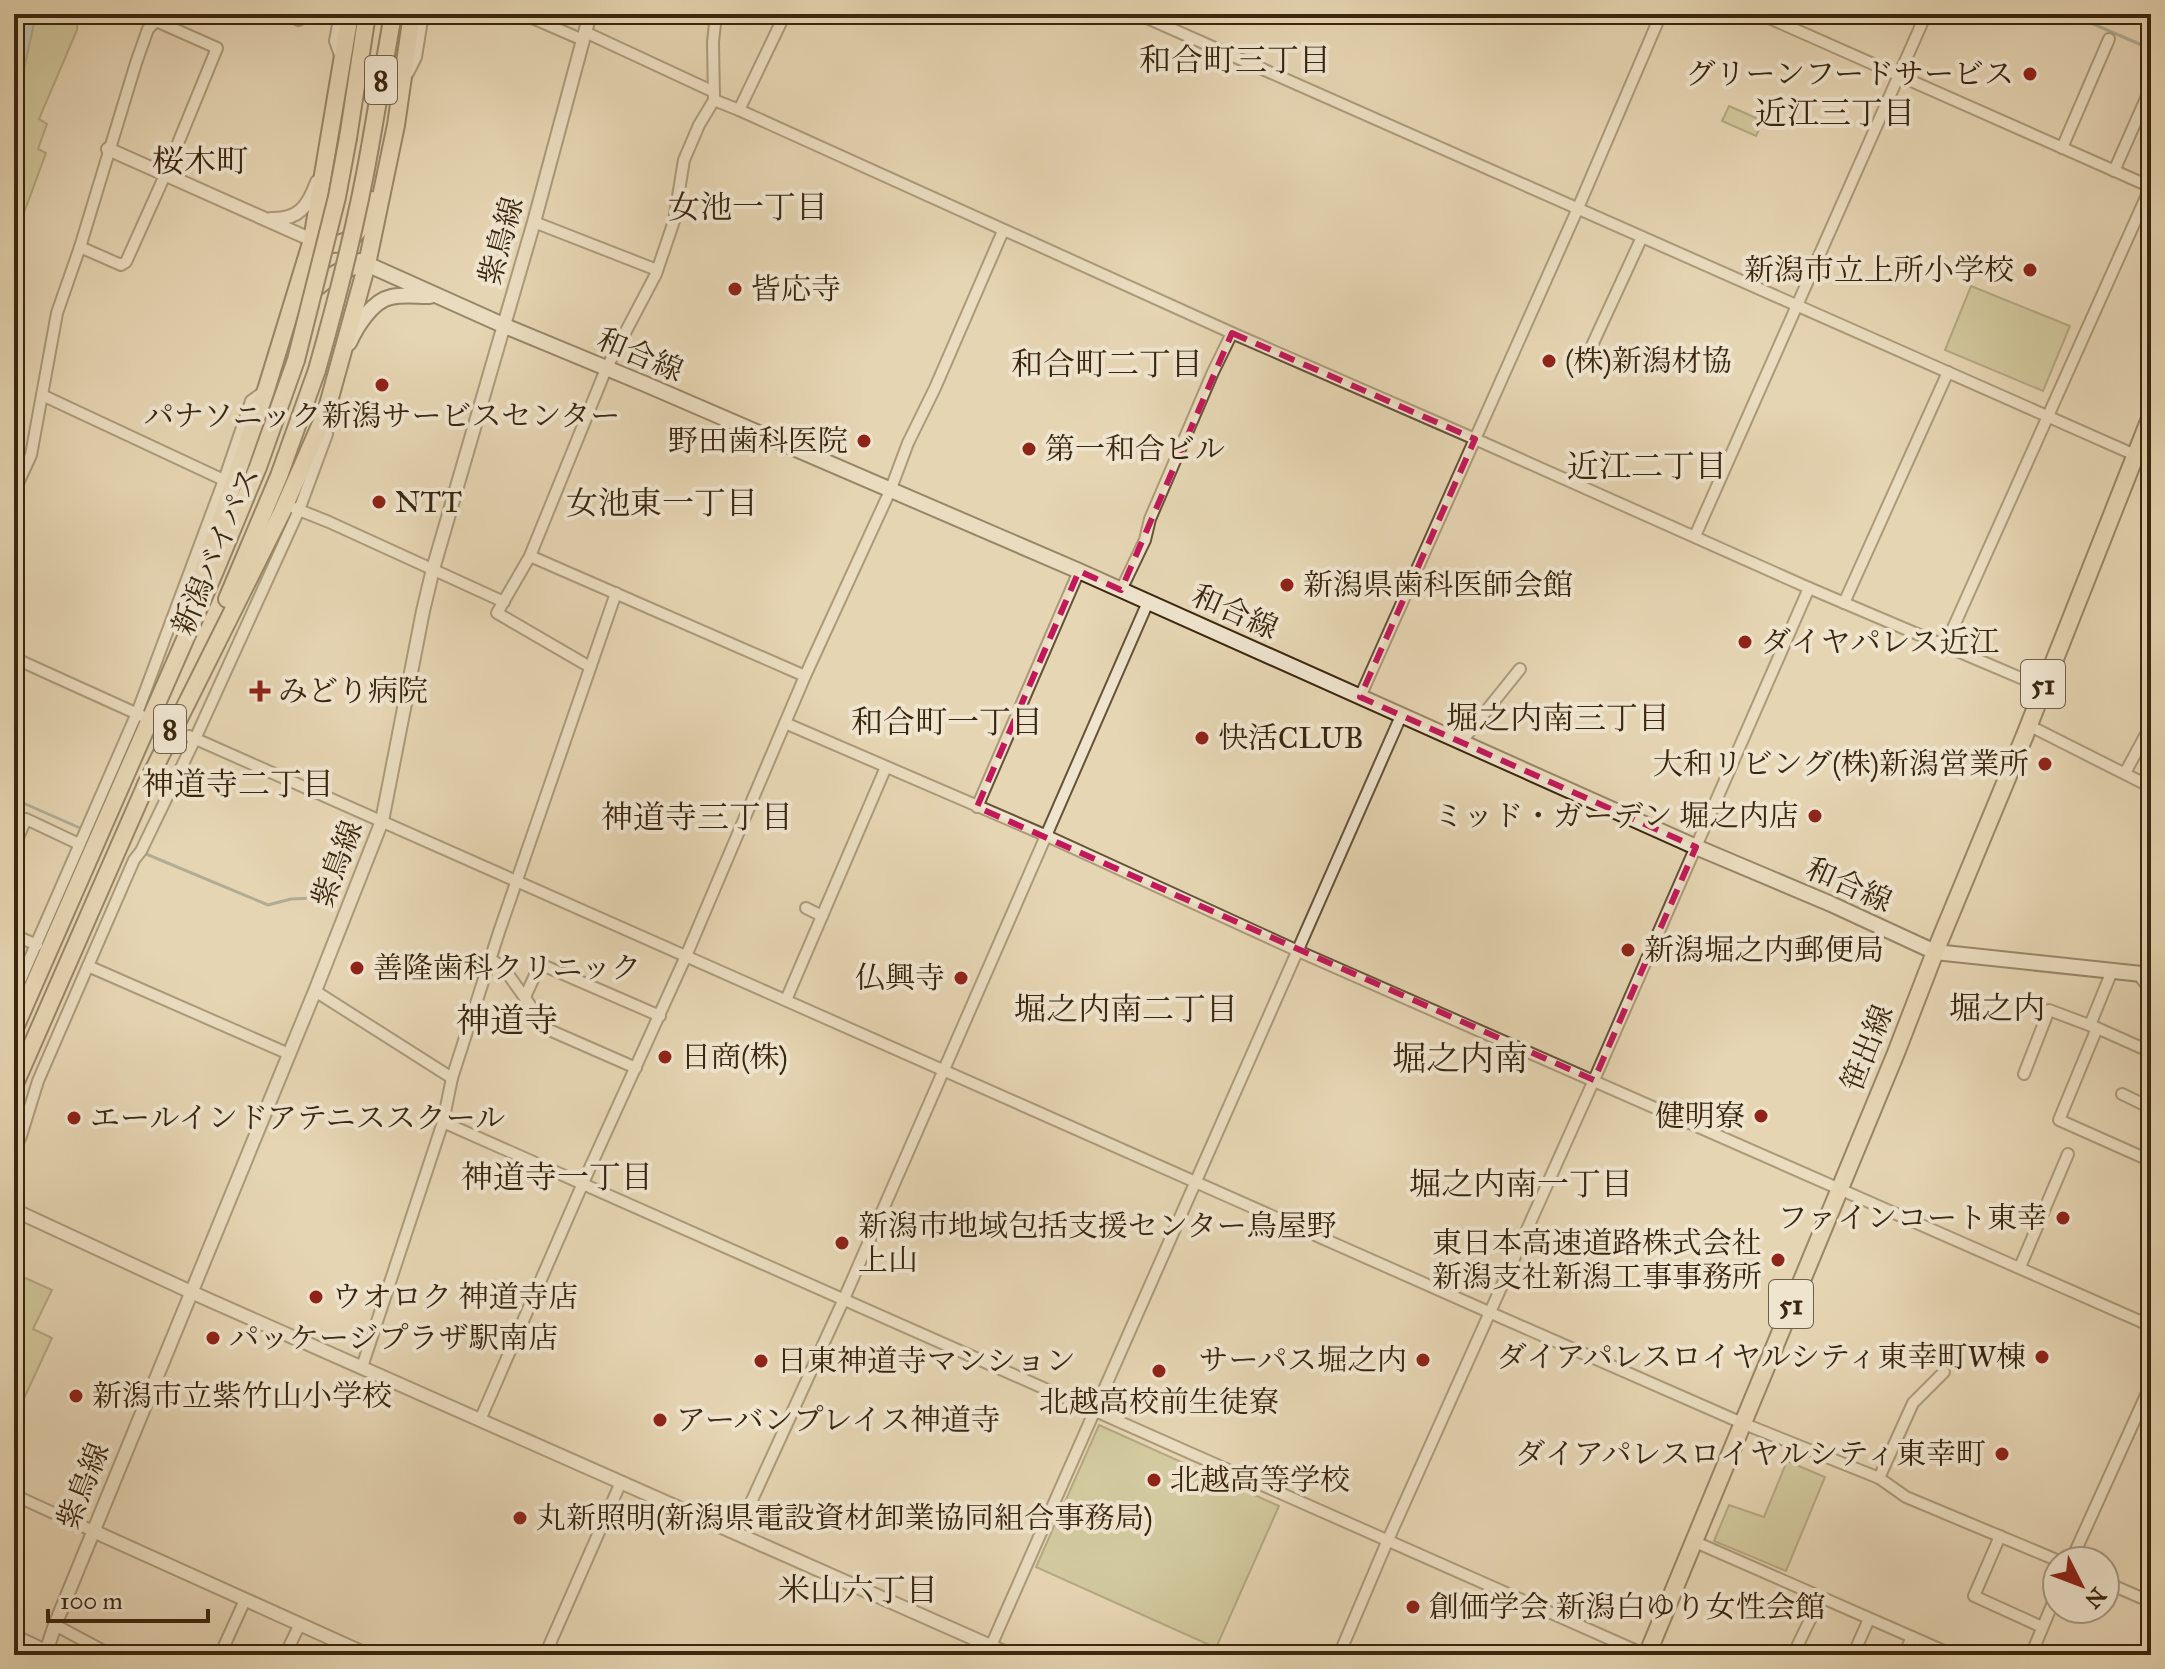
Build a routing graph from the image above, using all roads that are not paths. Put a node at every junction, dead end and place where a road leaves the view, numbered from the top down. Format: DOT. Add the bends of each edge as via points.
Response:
graph roads {
  1 [pos="285,14"];
  2 [pos="302,14"];
  3 [pos="340,14"];
  4 [pos="350,14"];
  5 [pos="367,14"];
  6 [pos="393,14"];
  7 [pos="412,14"];
  8 [pos="423,14"];
  9 [pos="523,14"];
  10 [pos="590,14"];
  11 [pos="716,14"];
  12 [pos="785,14"];
  13 [pos="1138,14"];
  14 [pos="1661,14"];
  15 [pos="1760,14"];
  16 [pos="1926,14"];
  17 [pos="158,18"];
  18 [pos="584,36"];
  19 [pos="2109,39"];
  20 [pos="342,60"];
  21 [pos="1900,75"];
  22 [pos="402,85"];
  23 [pos="2151,87"];
  24 [pos="714,96"];
  25 [pos="739,110"];
  26 [pos="2062,148"];
  27 [pos="108,149"];
  28 [pos="390,154"];
  29 [pos="2114,171"];
  30 [pos="323,174"];
  31 [pos="165,175"];
  32 [pos="2151,187"];
  33 [pos="1578,208"];
  34 [pos="264,219"];
  35 [pos="534,222"];
  36 [pos="1003,231"];
  37 [pos="1642,237"];
  38 [pos="312,240"];
  39 [pos="80,247"];
  40 [pos="367,264"];
  41 [pos="657,270"];
  42 [pos="438,296"];
  43 [pos="1798,305"];
  44 [pos="505,326"];
  45 [pos="285,327"];
  46 [pos="1232,333"];
  47 [pos="1589,352"];
  48 [pos="606,369"];
  49 [pos="338,370"];
  50 [pos="1948,372"];
  51 [pos="266,390"];
  52 [pos="42,395"];
  53 [pos="326,412"];
  54 [pos="2048,416"];
  55 [pos="2151,416"];
  56 [pos="1475,439"];
  57 [pos="2135,455"];
  58 [pos="226,481"];
  59 [pos="890,491"];
  60 [pos="14,492"];
  61 [pos="295,509"];
  62 [pos="1695,536"];
  63 [pos="530,556"];
  64 [pos="433,569"];
  65 [pos="1079,571"];
  66 [pos="1809,588"];
  67 [pos="1121,590"];
  68 [pos="616,593"];
  69 [pos="504,602"];
  70 [pos="1148,602"];
  71 [pos="1844,603"];
  72 [pos="1945,646"];
  73 [pos="14,658"];
  74 [pos="590,667"];
  75 [pos="1520,669"];
  76 [pos="805,676"];
  77 [pos="167,680"];
  78 [pos="2042,687"];
  79 [pos="1360,697"];
  80 [pos="140,715"];
  81 [pos="1401,716"];
  82 [pos="785,723"];
  83 [pos="2028,725"];
  84 [pos="2151,725"];
  85 [pos="192,738"];
  86 [pos="1462,741"];
  87 [pos="886,767"];
  88 [pos="2125,773"];
  89 [pos="145,787"];
  90 [pos="2151,787"];
  91 [pos="977,807"];
  92 [pos="382,821"];
  93 [pos="1047,836"];
  94 [pos="79,844"];
  95 [pos="14,847"];
  96 [pos="1696,847"];
  97 [pos="516,880"];
  98 [pos="806,908"];
  99 [pos="822,916"];
  100 [pos="14,935"];
  101 [pos="37,945"];
  102 [pos="1298,951"];
  103 [pos="1935,952"];
  104 [pos="686,956"];
  105 [pos="490,959"];
  106 [pos="88,966"];
  107 [pos="2112,971"];
  108 [pos="2146,973"];
  109 [pos="315,991"];
  110 [pos="2151,991"];
  111 [pos="14,995"];
  112 [pos="525,997"];
  113 [pos="786,1000"];
  114 [pos="660,1016"];
  115 [pos="2093,1026"];
  116 [pos="14,1030"];
  117 [pos="2151,1052"];
  118 [pos="289,1054"];
  119 [pos="636,1068"];
  120 [pos="944,1071"];
  121 [pos="2024,1074"];
  122 [pos="452,1078"];
  123 [pos="1594,1080"];
  124 [pos="14,1086"];
  125 [pos="2122,1094"];
  126 [pos="2151,1108"];
  127 [pos="443,1122"];
  128 [pos="14,1151"];
  129 [pos="2068,1154"];
  130 [pos="2151,1161"];
  131 [pos="583,1183"];
  132 [pos="1195,1183"];
  133 [pos="1838,1189"];
  134 [pos="14,1210"];
  135 [pos="2020,1267"];
  136 [pos="191,1292"];
  137 [pos="843,1301"];
  138 [pos="1491,1313"];
  139 [pos="2151,1326"];
  140 [pos="362,1367"];
  141 [pos="1944,1372"];
  142 [pos="2151,1384"];
  143 [pos="1094,1409"];
  144 [pos="480,1420"];
  145 [pos="1742,1423"];
  146 [pos="1879,1478"];
  147 [pos="621,1482"];
  148 [pos="14,1495"];
  149 [pos="93,1531"];
  150 [pos="737,1533"];
  151 [pos="2000,1536"];
  152 [pos="1693,1541"];
  153 [pos="1387,1542"];
  154 [pos="2078,1545"];
  155 [pos="2041,1553"];
  156 [pos="2121,1589"];
  157 [pos="1821,1597"];
  158 [pos="245,1600"];
  159 [pos="2151,1602"];
  160 [pos="1869,1619"];
  161 [pos="300,1624"];
  162 [pos="55,1625"];
  163 [pos="2042,1627"];
  164 [pos="14,1635"];
  165 [pos="1912,1637"];
  166 [pos="340,1642"];
  167 [pos="989,1650"];
  168 [pos="45,1652"];
  169 [pos="111,1655"];
  170 [pos="220,1655"];
  171 [pos="285,1655"];
  172 [pos="334,1655"];
  173 [pos="368,1655"];
  174 [pos="545,1655"];
  175 [pos="1011,1655"];
  176 [pos="1339,1655"];
  177 [pos="1646,1655"];
  178 [pos="1793,1655"];
  179 [pos="1853,1655"];
  180 [pos="1904,1655"];
  181 [pos="1953,1655"];
  182 [pos="2031,1655"];
  1 -- 2 [label="street" via="299,20"];
  3 -- 20 [label="street" via="335,41"];
  4 -- 20 [label="main road"];
  5 -- 77 [label="main road, 新潟バイパス / 8, bridge" via="334,211 296,360 258,467"];
  6 -- 89 [label="main road, 新潟バイパス / 8, bridge" via="360,204 317,370 279,476"];
  7 -- 22 [label="main road"];
  8 -- 22 [label="street" via="416,57"];
  9 -- 18 [label="street"];
  10 -- 18 [label="street, 紫鳥線"];
  11 -- 24 [label="street"];
  12 -- 25 [label="street"];
  13 -- 33 [label="street"];
  14 -- 33 [label="street"];
  15 -- 21 [label="street"];
  16 -- 21 [label="street"];
  17 -- 27 [label="street" via="148,29"];
  17 -- 31 [label="street" via="217,48"];
  18 -- 24 [label="street"];
  18 -- 35 [label="street, 紫鳥線"];
  19 -- 26 [label="street"];
  20 -- 30 [label="main road"];
  21 -- 26 [label="street"];
  21 -- 43 [label="street"];
  22 -- 28 [label="main road"];
  23 -- 29 [label="street"];
  24 -- 25 [label="street"];
  24 -- 41 [label="street" via="684,160 674,221"];
  25 -- 36 [label="street"];
  26 -- 29 [label="street"];
  27 -- 31 [label="street"];
  27 -- 39 [label="street"];
  28 -- 38 [label="main road" via="354,236 337,245"];
  28 -- 40 [label="main road"];
  29 -- 32 [label="street"];
  30 -- 34 [label="street" via="302,210"];
  30 -- 38 [label="main road"];
  31 -- 34 [label="street"];
  31 -- 39 [label="street" via="126,262 121,265"];
  32 -- 54 [label="street"];
  33 -- 37 [label="street"];
  33 -- 56 [label="street"];
  34 -- 38 [label="street"];
  35 -- 41 [label="street"];
  35 -- 44 [label="street, 紫鳥線"];
  36 -- 46 [label="street"];
  36 -- 59 [label="street"];
  37 -- 43 [label="street"];
  37 -- 47 [label="street"];
  38 -- 40 [label="main road, 和合線"];
  38 -- 45 [label="main road"];
  39 -- 52 [label="street" via="57,313"];
  40 -- 42 [label="main road, 和合線"];
  40 -- 45 [label="main road" via="350,266 327,279 307,295"];
  40 -- 49 [label="main road"];
  41 -- 48 [label="street"];
  42 -- 44 [label="main road, 和合線"];
  42 -- 49 [label="main road" via="382,300 356,330"];
  43 -- 50 [label="street"];
  43 -- 62 [label="street"];
  44 -- 48 [label="main road, 和合線"];
  44 -- 64 [label="street, 紫鳥線"];
  45 -- 51 [label="main road"];
  46 -- 56 [label="street"];
  46 -- 67 [label="street"];
  48 -- 59 [label="main road, 和合線"];
  48 -- 63 [label="street"];
  49 -- 53 [label="main road"];
  50 -- 54 [label="street"];
  50 -- 71 [label="street"];
  51 -- 58 [label="street" via="251,401"];
  51 -- 77 [label="main road"];
  52 -- 58 [label="street"];
  52 -- 60 [label="street" via="31,455"];
  53 -- 61 [label="street" via="327,434"];
  53 -- 89 [label="main road"];
  54 -- 57 [label="street"];
  54 -- 72 [label="street"];
  55 -- 57 [label="main road, 笹出線 / 51"];
  56 -- 62 [label="street"];
  56 -- 79 [label="street"];
  57 -- 78 [label="main road, 笹出線 / 51"];
  58 -- 80 [label="street"];
  59 -- 65 [label="main road, 和合線"];
  59 -- 76 [label="street"];
  61 -- 64 [label="street"];
  61 -- 85 [label="street"];
  62 -- 66 [label="street"];
  63 -- 68 [label="street"];
  63 -- 69 [label="street"];
  64 -- 69 [label="street"];
  64 -- 92 [label="street, 紫鳥線"];
  65 -- 67 [label="main road, 和合線"];
  65 -- 91 [label="street"];
  66 -- 71 [label="street"];
  66 -- 96 [label="street"];
  67 -- 70 [label="main road, 和合線"];
  68 -- 74 [label="street"];
  68 -- 76 [label="street"];
  69 -- 74 [label="street" via="497,613"];
  70 -- 79 [label="main road, 和合線"];
  70 -- 93 [label="street"];
  71 -- 72 [label="street"];
  72 -- 78 [label="street"];
  73 -- 80 [label="street"];
  74 -- 97 [label="street"];
  75 -- 86 [label="street"];
  76 -- 82 [label="street"];
  77 -- 116 [label="main road, 新潟バイパス / 8"];
  78 -- 83 [label="main road, 笹出線 / 51"];
  79 -- 81 [label="main road, 和合線"];
  80 -- 94 [label="street"];
  81 -- 86 [label="main road, 和合線"];
  81 -- 102 [label="street"];
  82 -- 87 [label="street"];
  82 -- 104 [label="street"];
  83 -- 88 [label="street"];
  83 -- 103 [label="main road, 笹出線 / 51"];
  84 -- 88 [label="street"];
  85 -- 92 [label="street"];
  85 -- 106 [label="street"];
  86 -- 96 [label="main road, 和合線"];
  87 -- 91 [label="street"];
  87 -- 99 [label="street"];
  88 -- 90 [label="street"];
  89 -- 124 [label="main road, 新潟バイパス / 8"];
  91 -- 93 [label="street"];
  92 -- 97 [label="street"];
  92 -- 109 [label="street, 紫鳥線"];
  93 -- 102 [label="street"];
  93 -- 120 [label="street"];
  94 -- 95 [label="street" via="26,819"];
  94 -- 101 [label="street"];
  96 -- 103 [label="main road, 和合線"];
  96 -- 123 [label="street"];
  97 -- 104 [label="street"];
  97 -- 105 [label="street"];
  98 -- 99 [label="street"];
  99 -- 113 [label="street"];
  100 -- 101 [label="street"];
  101 -- 111 [label="street"];
  102 -- 123 [label="street"];
  102 -- 132 [label="street"];
  103 -- 107 [label="main road, 和合線"];
  103 -- 133 [label="main road, 笹出線 / 51"];
  104 -- 113 [label="street"];
  104 -- 114 [label="street"];
  105 -- 112 [label="street" via="503,967"];
  105 -- 122 [label="street"];
  106 -- 118 [label="street"];
  106 -- 128 [label="street"];
  107 -- 108 [label="main road, 和合線"];
  107 -- 115 [label="street"];
  108 -- 110 [label="street"];
  109 -- 118 [label="street, 紫鳥線"];
  109 -- 122 [label="street"];
  112 -- 114 [label="street" via="540,964"];
  112 -- 119 [label="street" via="547,1029"];
  113 -- 120 [label="street"];
  114 -- 119 [label="street"];
  115 -- 117 [label="street"];
  115 -- 121 [label="street" via="2049,1010"];
  115 -- 130 [label="street" via="2059,1120"];
  118 -- 136 [label="street, 紫鳥線"];
  119 -- 131 [label="street"];
  120 -- 132 [label="street"];
  120 -- 137 [label="street"];
  122 -- 127 [label="street"];
  123 -- 133 [label="street"];
  123 -- 138 [label="street"];
  125 -- 126 [label="street"];
  127 -- 131 [label="street"];
  127 -- 140 [label="street"];
  129 -- 135 [label="street"];
  131 -- 137 [label="street"];
  131 -- 144 [label="street"];
  132 -- 138 [label="street"];
  132 -- 143 [label="street"];
  133 -- 135 [label="street"];
  133 -- 145 [label="main road, 笹出線 / 51"];
  134 -- 136 [label="street"];
  135 -- 139 [label="street"];
  136 -- 140 [label="street"];
  136 -- 149 [label="street, 紫鳥線"];
  137 -- 143 [label="street"];
  137 -- 150 [label="street"];
  138 -- 145 [label="street"];
  138 -- 153 [label="street"];
  140 -- 144 [label="street"];
  141 -- 146 [label="street" via="1913,1403"];
  142 -- 154 [label="street"];
  143 -- 153 [label="street"];
  143 -- 167 [label="street"];
  144 -- 147 [label="street"];
  145 -- 146 [label="street"];
  145 -- 152 [label="main road, 笹出線 / 51"];
  146 -- 151 [label="street" via="1906,1497"];
  147 -- 150 [label="street"];
  147 -- 174 [label="street"];
  148 -- 149 [label="street"];
  149 -- 158 [label="street"];
  149 -- 162 [label="street, 紫鳥線"];
  150 -- 167 [label="street"];
  151 -- 155 [label="street"];
  151 -- 163 [label="street" via="1974,1596"];
  152 -- 157 [label="street"];
  152 -- 177 [label="main road, 笹出線 / 51"];
  153 -- 176 [label="street"];
  153 -- 177 [label="street"];
  156 -- 159 [label="street"];
  157 -- 160 [label="street"];
  157 -- 178 [label="street"];
  158 -- 161 [label="street"];
  158 -- 170 [label="street"];
  160 -- 165 [label="street"];
  160 -- 179 [label="street"];
  161 -- 166 [label="street"];
  161 -- 171 [label="street"];
  162 -- 168 [label="street, 紫鳥線"];
  162 -- 169 [label="street"];
  163 -- 182 [label="street"];
  164 -- 168 [label="street"];
  165 -- 180 [label="street"];
  165 -- 181 [label="street"];
  166 -- 172 [label="street"];
  166 -- 173 [label="street"];
  167 -- 175 [label="street"];
}
